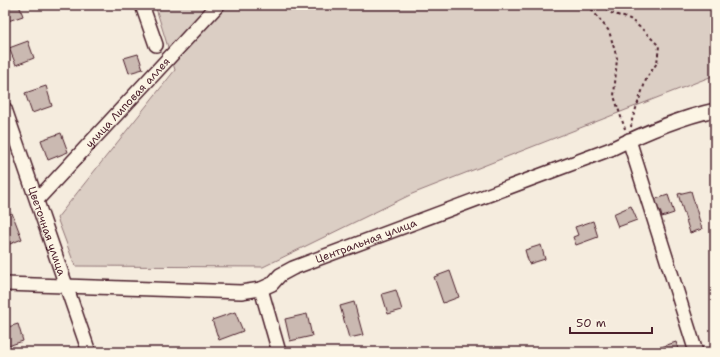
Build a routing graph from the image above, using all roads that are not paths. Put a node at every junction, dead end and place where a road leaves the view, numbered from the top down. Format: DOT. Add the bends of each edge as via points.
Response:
graph roads {
  1 [pos="142,5"];
  2 [pos="218,5"];
  3 [pos="156,45"];
  4 [pos="5,109"];
  5 [pos="715,110"];
  6 [pos="629,140"];
  7 [pos="37,200"];
  8 [pos="5,284"];
  9 [pos="67,285"];
  10 [pos="261,289"];
  11 [pos="89,352"];
  12 [pos="280,352"];
  13 [pos="696,352"];
  1 -- 3 [label="street"];
  2 -- 7 [label="street, улица Липовая аллея"];
  4 -- 7 [label="street, Цветочная улица"];
  5 -- 6 [label="street, Центральная улица" via="693,115"];
  6 -- 10 [label="street, Центральная улица" via="611,149 293,268"];
  6 -- 13 [label="street"];
  7 -- 9 [label="street, Цветочная улица"];
  8 -- 9 [label="street, Центральная улица"];
  9 -- 10 [label="street, Центральная улица" via="241,292"];
  9 -- 11 [label="street, Цветочная улица"];
  10 -- 12 [label="street"];
}
